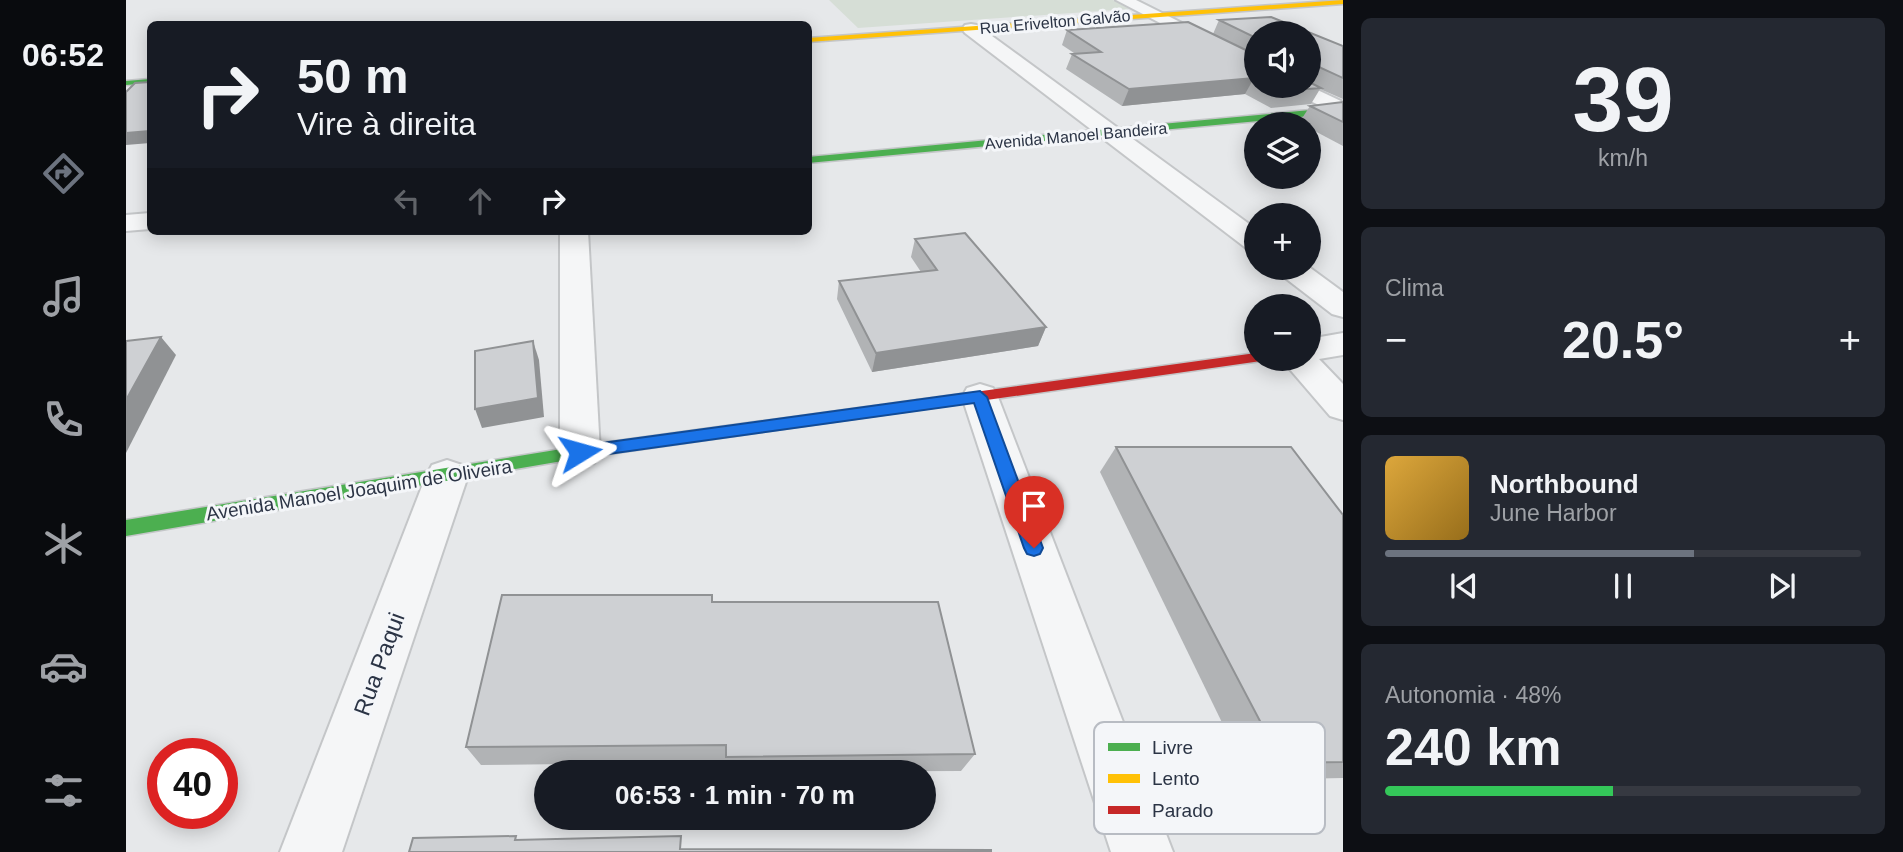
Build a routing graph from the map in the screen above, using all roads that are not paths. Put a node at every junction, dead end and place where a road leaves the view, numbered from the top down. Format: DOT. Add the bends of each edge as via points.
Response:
graph roads {
  1 [pos="1124,0"];
  2 [pos="1343,2"];
  3 [pos="1150,14"];
  4 [pos="971,29"];
  5 [pos="812,40"];
  6 [pos="1244,61"];
  7 [pos="147,81"];
  8 [pos="126,83"];
  9 [pos="1318,98"];
  10 [pos="1342,110"];
  11 [pos="1112,133"];
  12 [pos="812,160"];
  13 [pos="147,220"];
  14 [pos="126,223"];
  15 [pos="1244,233"];
  16 [pos="574,235"];
  17 [pos="1307,280"];
  18 [pos="1343,307"];
  19 [pos="1343,344"];
  20 [pos="1321,348"];
  21 [pos="1244,360"];
  22 [pos="1309,371"];
  23 [pos="980,397"];
  24 [pos="1343,407"];
  25 [pos="580,452"];
  26 [pos="447,476"];
  27 [pos="126,527"];
  28 [pos="1096,722"];
  29 [pos="1136,834"];
  30 [pos="311,852"];
  31 [pos="1142,852"];
  1 -- 3 [label="street"];
  2 -- 3 [label="street, Rua Erivelton Galvão"];
  3 -- 4 [label="street, Rua Erivelton Galvão"];
  3 -- 6 [label="street"];
  4 -- 5 [label="street, Rua Erivelton Galvão"];
  4 -- 11 [label="street"];
  7 -- 8 [label="street"];
  9 -- 10 [label="street"];
  10 -- 11 [label="street, Avenida Manoel Bandeira"];
  11 -- 12 [label="street, Avenida Manoel Bandeira"];
  11 -- 15 [label="street"];
  13 -- 14 [label="street"];
  16 -- 25 [label="street"];
  17 -- 18 [label="street"];
  19 -- 20 [label="street"];
  21 -- 23 [label="street, Avenida Manoel Joaquim de Oliveira"];
  22 -- 24 [label="street"];
  23 -- 25 [label="street, Avenida Manoel Joaquim de Oliveira"];
  23 -- 28 [label="street"];
  25 -- 26 [label="street, Avenida Manoel Joaquim de Oliveira"];
  26 -- 27 [label="street, Avenida Manoel Joaquim de Oliveira"];
  26 -- 30 [label="street, Rua Paqui"];
  29 -- 31 [label="street"];
}
